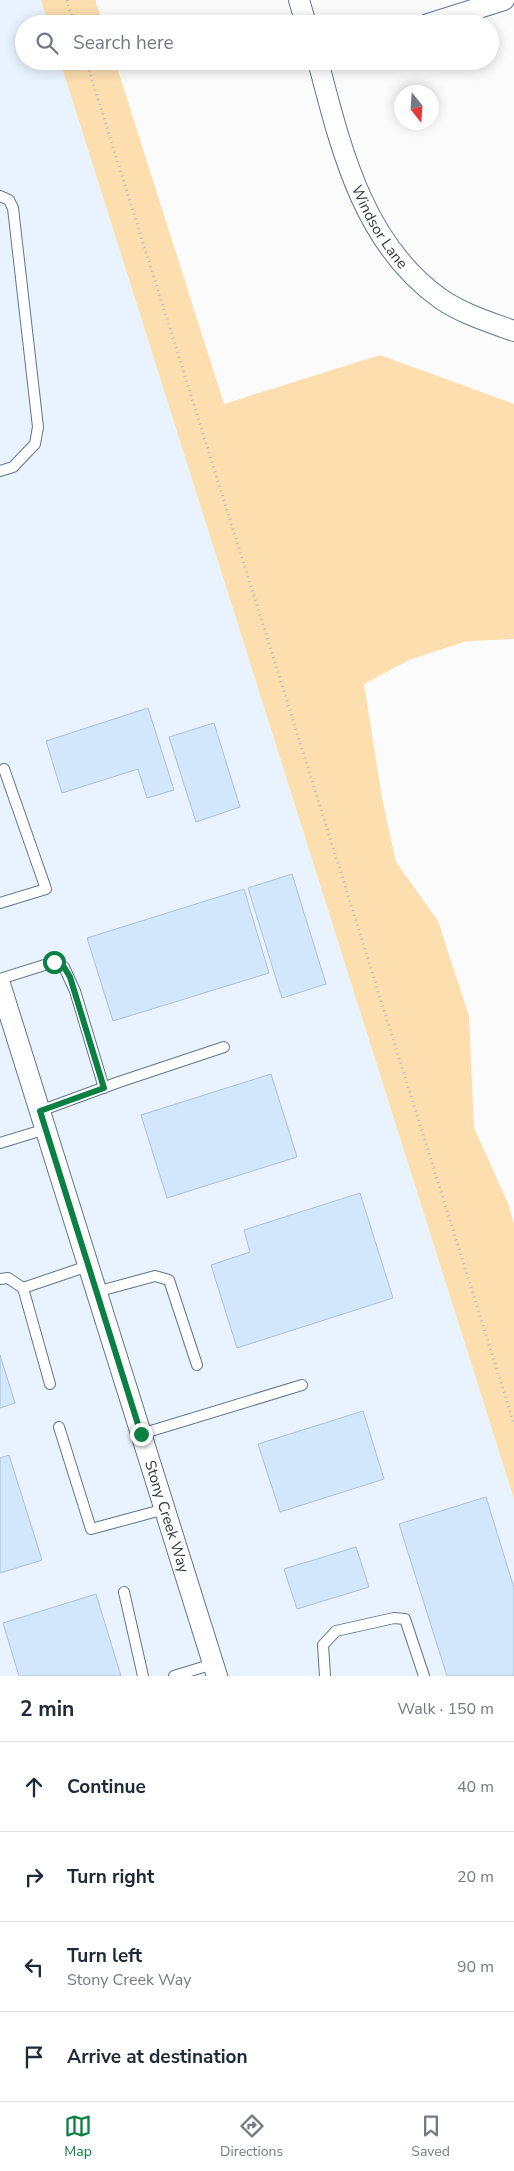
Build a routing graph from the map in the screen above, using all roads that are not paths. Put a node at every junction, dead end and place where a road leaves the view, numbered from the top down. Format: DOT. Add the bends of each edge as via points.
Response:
graph roads {
  1 [pos="299,0"];
  2 [pos="504,0"];
  3 [pos="303,15"];
  4 [pos="456,15"];
  5 [pos="320,70"];
  6 [pos="0,196"];
  7 [pos="514,331"];
  8 [pos="0,471"];
  9 [pos="4,770"];
  10 [pos="0,903"];
  11 [pos="0,979"];
  12 [pos="0,984"];
  13 [pos="224,1047"];
  14 [pos="104,1088"];
  15 [pos="43,1120"];
  16 [pos="0,1143"];
  17 [pos="88,1266"];
  18 [pos="0,1279"];
  19 [pos="23,1288"];
  20 [pos="96,1292"];
  21 [pos="197,1365"];
  22 [pos="50,1384"];
  23 [pos="302,1385"];
  24 [pos="59,1427"];
  25 [pos="141,1434"];
  26 [pos="165,1509"];
  27 [pos="124,1592"];
  28 [pos="215,1670"];
  29 [pos="143,1676"];
  30 [pos="174,1676"];
  31 [pos="325,1676"];
  32 [pos="424,1676"];
  1 -- 3 [label="street"];
  2 -- 4 [label="street"];
  5 -- 7 [label="street, Windsor Lane" via="352,179 370,218 390,249 414,277 442,300 475,317"];
  6 -- 8 [label="lane" via="9,200 13,208 38,426 35,444 13,467"];
  9 -- 10 [label="lane" via="46,889"];
  11 -- 14 [label="lane" via="54,962 64,967 75,990"];
  12 -- 15 [label="street, Stony Creek Way"];
  13 -- 14 [label="lane"];
  14 -- 15 [label="lane"];
  15 -- 16 [label="lane"];
  15 -- 17 [label="street, Stony Creek Way"];
  17 -- 19 [label="lane"];
  17 -- 20 [label="street, Stony Creek Way"];
  18 -- 19 [label="lane" via="8,1278"];
  19 -- 22 [label="lane"];
  20 -- 21 [label="lane" via="155,1276 169,1280"];
  20 -- 25 [label="street, Stony Creek Way"];
  23 -- 25 [label="lane"];
  24 -- 26 [label="lane" via="92,1529"];
  25 -- 26 [label="street, Stony Creek Way"];
  26 -- 28 [label="street, Stony Creek Way"];
  27 -- 29 [label="lane"];
  28 -- 30 [label="lane"];
  31 -- 32 [label="lane" via="323,1645 336,1631 394,1618 405,1619"];
}
